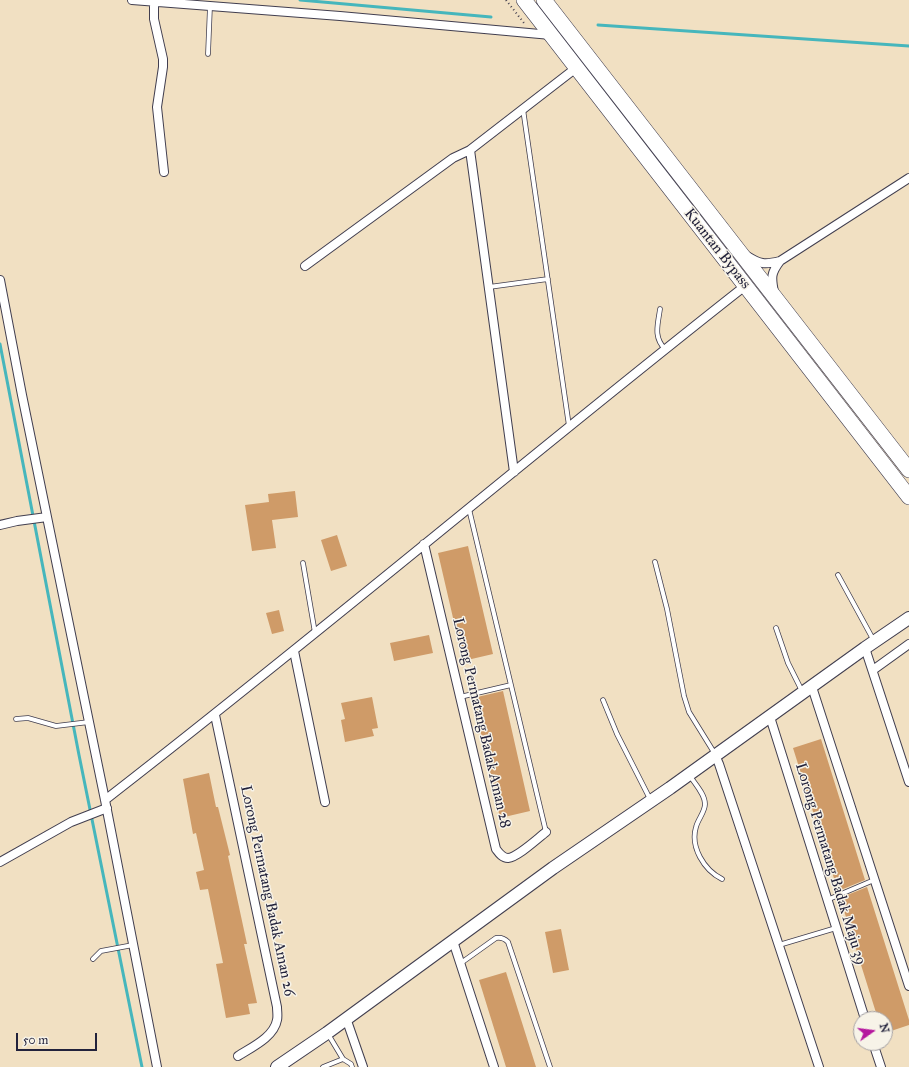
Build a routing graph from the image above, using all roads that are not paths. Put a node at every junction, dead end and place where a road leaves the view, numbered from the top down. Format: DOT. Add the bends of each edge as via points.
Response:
graph roads {
  1 [pos="132,0"];
  2 [pos="524,0"];
  3 [pos="544,0"];
  4 [pos="154,2"];
  5 [pos="210,6"];
  6 [pos="551,35"];
  7 [pos="208,54"];
  8 [pos="576,68"];
  9 [pos="523,109"];
  10 [pos="470,150"];
  11 [pos="164,172"];
  12 [pos="909,178"];
  13 [pos="739,252"];
  14 [pos="780,261"];
  15 [pos="305,266"];
  16 [pos="548,279"];
  17 [pos="0,280"];
  18 [pos="745,286"];
  19 [pos="489,288"];
  20 [pos="776,298"];
  21 [pos="660,308"];
  22 [pos="665,349"];
  23 [pos="569,426"];
  24 [pos="909,470"];
  25 [pos="514,472"];
  26 [pos="909,497"];
  27 [pos="469,509"];
  28 [pos="47,517"];
  29 [pos="0,525"];
  30 [pos="424,544"];
  31 [pos="655,562"];
  32 [pos="303,563"];
  33 [pos="838,575"];
  34 [pos="909,618"];
  35 [pos="776,628"];
  36 [pos="315,634"];
  37 [pos="909,644"];
  38 [pos="870,645"];
  39 [pos="294,651"];
  40 [pos="872,670"];
  41 [pos="511,685"];
  42 [pos="805,689"];
  43 [pos="460,697"];
  44 [pos="603,700"];
  45 [pos="215,715"];
  46 [pos="770,717"];
  47 [pos="16,719"];
  48 [pos="89,722"];
  49 [pos="715,756"];
  50 [pos="688,774"];
  51 [pos="909,782"];
  52 [pos="651,800"];
  53 [pos="325,802"];
  54 [pos="106,804"];
  55 [pos="546,832"];
  56 [pos="0,862"];
  57 [pos="722,879"];
  58 [pos="874,880"];
  59 [pos="827,900"];
  60 [pos="836,928"];
  61 [pos="453,941"];
  62 [pos="133,945"];
  63 [pos="779,945"];
  64 [pos="93,959"];
  65 [pos="460,964"];
  66 [pos="909,986"];
  67 [pos="862,1011"];
  68 [pos="346,1018"];
  69 [pos="327,1033"];
  70 [pos="876,1051"];
  71 [pos="238,1056"];
  72 [pos="343,1059"];
  73 [pos="157,1067"];
  74 [pos="277,1067"];
  75 [pos="323,1067"];
  76 [pos="352,1067"];
  77 [pos="363,1067"];
  78 [pos="494,1067"];
  79 [pos="550,1067"];
  80 [pos="819,1067"];
  81 [pos="881,1067"];
  1 -- 4 [label="street"];
  2 -- 6 [label="highway, Kuantan Bypass"];
  3 -- 13 [label="highway, Kuantan Bypass"];
  4 -- 5 [label="street"];
  4 -- 11 [label="street" via="154,19 163,59 157,107"];
  5 -- 6 [label="street"];
  5 -- 7 [label="lane"];
  6 -- 8 [label="highway, Kuantan Bypass"];
  8 -- 9 [label="street"];
  8 -- 18 [label="highway, Kuantan Bypass"];
  9 -- 10 [label="street"];
  9 -- 16 [label="lane"];
  10 -- 15 [label="street" via="453,158"];
  10 -- 19 [label="street"];
  12 -- 14 [label="street"];
  13 -- 14 [label="street" via="760,263"];
  13 -- 20 [label="highway, Kuantan Bypass"];
  14 -- 20 [label="street" via="772,277"];
  16 -- 19 [label="lane"];
  16 -- 23 [label="lane"];
  17 -- 28 [label="street"];
  18 -- 22 [label="street"];
  18 -- 26 [label="highway, Kuantan Bypass"];
  19 -- 25 [label="street"];
  20 -- 24 [label="highway, Kuantan Bypass"];
  21 -- 22 [label="lane" via="656,333"];
  22 -- 23 [label="street"];
  23 -- 25 [label="street"];
  25 -- 27 [label="street"];
  27 -- 30 [label="street"];
  27 -- 41 [label="lane"];
  28 -- 29 [label="street"];
  28 -- 48 [label="street"];
  30 -- 36 [label="street"];
  30 -- 43 [label="street, Lorong Permatang Badak Aman 28"];
  31 -- 49 [label="lane" via="684,696 689,712"];
  32 -- 36 [label="lane"];
  33 -- 38 [label="lane"];
  34 -- 38 [label="street"];
  35 -- 42 [label="lane" via="788,664 797,682"];
  36 -- 39 [label="street"];
  37 -- 40 [label="street"];
  38 -- 40 [label="street"];
  38 -- 42 [label="street"];
  39 -- 45 [label="street"];
  39 -- 53 [label="street"];
  40 -- 51 [label="street"];
  41 -- 43 [label="lane"];
  41 -- 55 [label="lane"];
  42 -- 46 [label="street"];
  42 -- 58 [label="street"];
  43 -- 55 [label="street, Lorong Permatang Badak Aman 28" via="499,854 509,858 515,856"];
  44 -- 52 [label="lane" via="617,734"];
  45 -- 54 [label="street"];
  45 -- 71 [label="street, Lorong Permatang Badak Aman 26" via="277,1007 277,1020 272,1031"];
  46 -- 49 [label="street"];
  46 -- 59 [label="street, Lorong Permatang Badak Maju 39"];
  47 -- 48 [label="lane" via="28,718 56,726"];
  48 -- 54 [label="street"];
  49 -- 50 [label="street"];
  49 -- 63 [label="street"];
  50 -- 52 [label="street"];
  50 -- 57 [label="lane" via="702,794 705,804 695,832 696,848 708,870"];
  52 -- 61 [label="street"];
  54 -- 56 [label="street" via="94,813 70,822"];
  54 -- 62 [label="street"];
  58 -- 59 [label="lane"];
  58 -- 66 [label="street"];
  59 -- 60 [label="street, Lorong Permatang Badak Maju 39"];
  60 -- 63 [label="lane"];
  60 -- 67 [label="street, Lorong Permatang Badak Maju 39"];
  61 -- 65 [label="street"];
  61 -- 68 [label="street"];
  62 -- 64 [label="lane" via="101,951"];
  62 -- 73 [label="street"];
  63 -- 80 [label="street"];
  65 -- 78 [label="street"];
  65 -- 79 [label="lane" via="496,938 506,939"];
  68 -- 69 [label="street"];
  68 -- 77 [label="street"];
  69 -- 72 [label="lane"];
  69 -- 74 [label="street"];
  70 -- 81 [label="street"];
  72 -- 75 [label="lane"];
  72 -- 76 [label="lane"];
}
